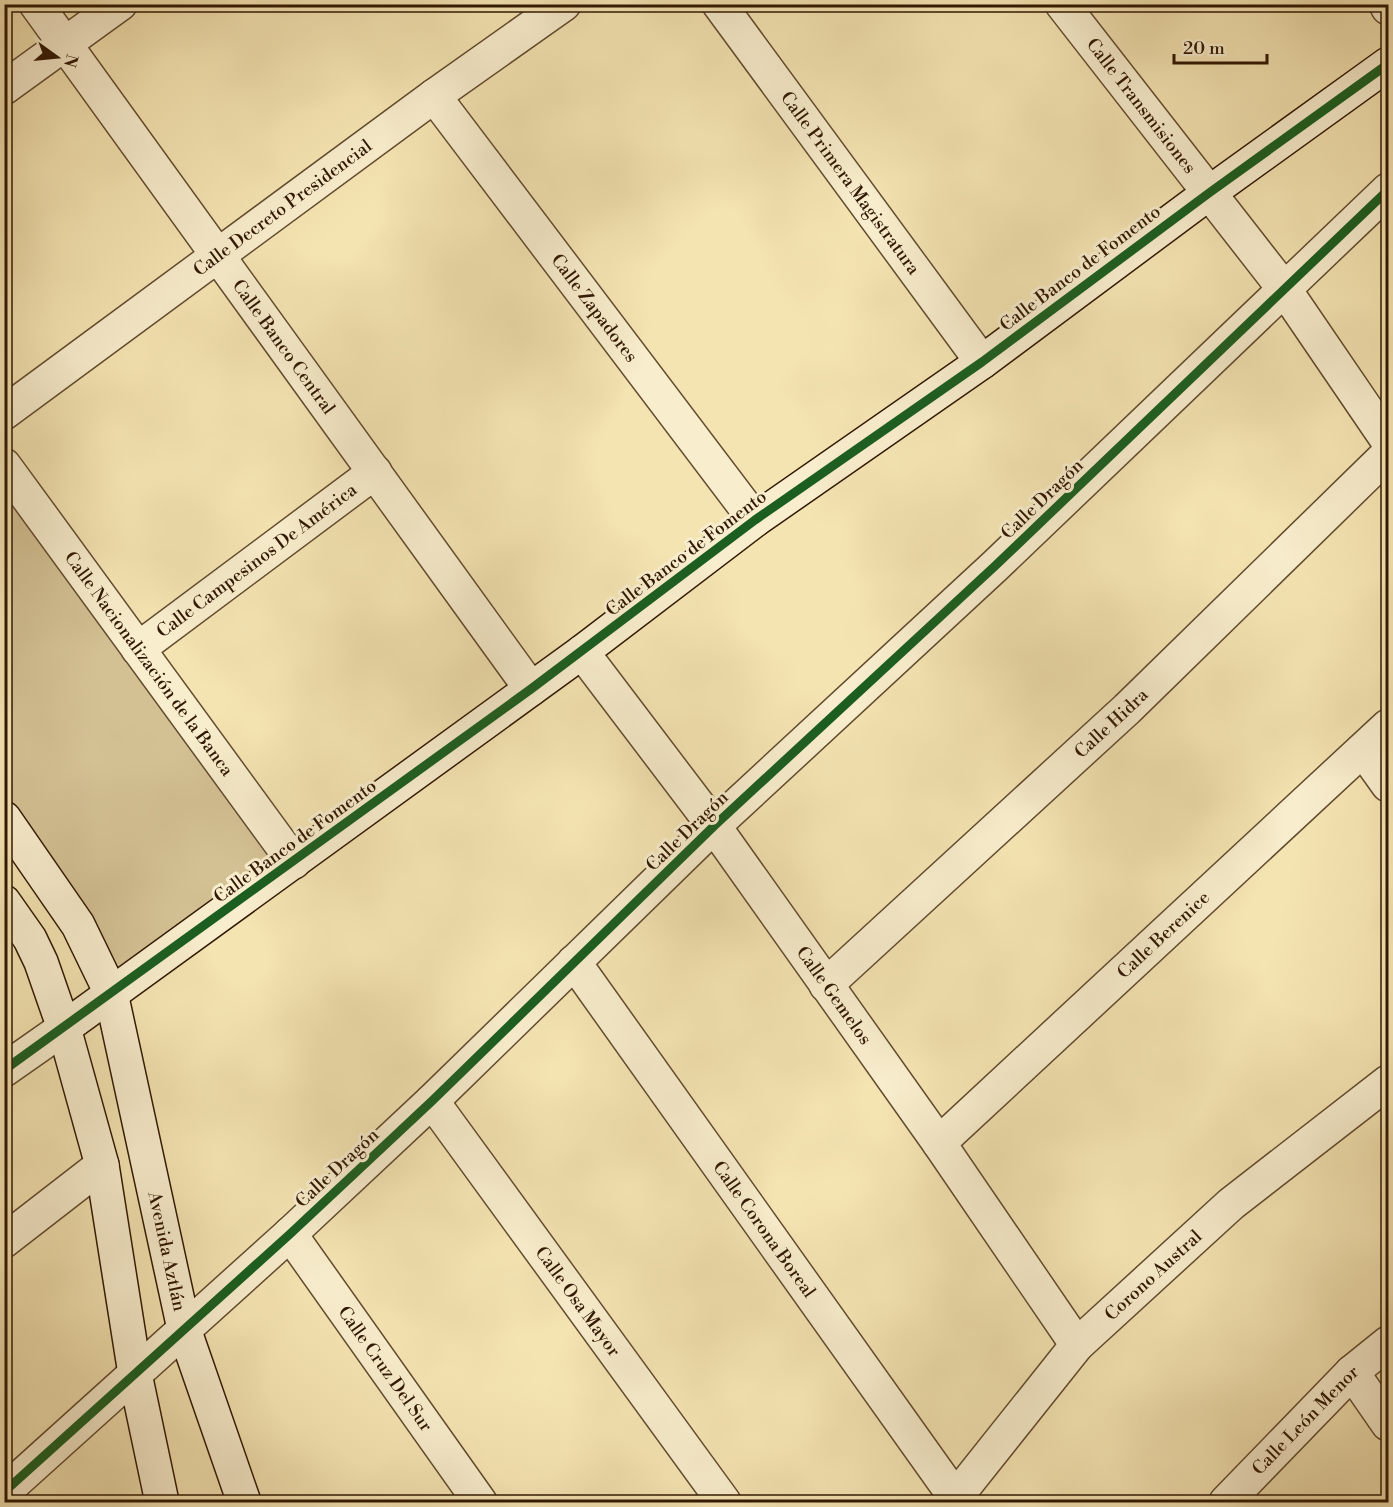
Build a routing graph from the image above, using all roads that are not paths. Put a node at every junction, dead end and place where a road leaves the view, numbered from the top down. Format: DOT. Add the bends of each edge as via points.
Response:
graph roads {
  1 [pos="36,4"];
  2 [pos="120,4"];
  3 [pos="564,4"];
  4 [pos="719,4"];
  5 [pos="1062,4"];
  6 [pos="1386,4"];
  7 [pos="1389,8"];
  8 [pos="65,45"];
  9 [pos="1389,64"];
  10 [pos="4,88"];
  11 [pos="434,96"];
  12 [pos="1389,190"];
  13 [pos="1209,193"];
  14 [pos="217,256"];
  15 [pos="1285,290"];
  16 [pos="982,362"];
  17 [pos="4,413"];
  18 [pos="1389,441"];
  19 [pos="1389,454"];
  20 [pos="4,465"];
  21 [pos="375,472"];
  22 [pos="755,520"];
  23 [pos="138,648"];
  24 [pos="582,652"];
  25 [pos="531,689"];
  26 [pos="1389,726"];
  27 [pos="1363,750"];
  28 [pos="1389,785"];
  29 [pos="4,818"];
  30 [pos="714,826"];
  31 [pos="294,862"];
  32 [pos="4,902"];
  33 [pos="574,962"];
  34 [pos="826,985"];
  35 [pos="111,993"];
  36 [pos="64,1028"];
  37 [pos="4,1070"];
  38 [pos="1385,1092"];
  39 [pos="432,1101"];
  40 [pos="939,1143"];
  41 [pos="102,1165"];
  42 [pos="290,1234"];
  43 [pos="4,1241"];
  44 [pos="184,1329"];
  45 [pos="1389,1343"];
  46 [pos="1077,1345"];
  47 [pos="1352,1372"];
  48 [pos="135,1374"];
  49 [pos="1389,1424"];
  50 [pos="4,1492"];
  51 [pos="954,1500"];
  52 [pos="162,1503"];
  53 [pos="244,1503"];
  54 [pos="480,1503"];
  55 [pos="724,1503"];
  56 [pos="1226,1503"];
  1 -- 8 [label="street, Calle Banco Central"];
  2 -- 8 [label="street"];
  3 -- 11 [label="street, Calle Decreto Presidencial"];
  4 -- 16 [label="street, Calle Primera Magistratura"];
  5 -- 13 [label="street, Calle Transmisiones"];
  6 -- 7 [label="street"];
  8 -- 10 [label="street"];
  8 -- 14 [label="street, Calle Banco Central"];
  9 -- 13 [label="street, Calle Banco de Fomento"];
  11 -- 14 [label="street, Calle Decreto Presidencial"];
  11 -- 22 [label="street, Calle Zapadores"];
  12 -- 15 [label="street, Calle Dragón"];
  13 -- 15 [label="street, Calle Transmisiones"];
  13 -- 16 [label="street, Calle Banco de Fomento"];
  14 -- 17 [label="street, Calle Decreto Presidencial"];
  14 -- 21 [label="street, Calle Banco Central"];
  15 -- 18 [label="street, Calle Transmisiones"];
  15 -- 30 [label="street, Calle Dragón"];
  16 -- 22 [label="street, Calle Banco de Fomento"];
  19 -- 34 [label="street, Calle Hidra" via="1127,709"];
  20 -- 23 [label="street, Calle Nacionalización de la Banca"];
  21 -- 23 [label="street, Calle Campesinos De América"];
  21 -- 25 [label="street, Calle Banco Central"];
  22 -- 24 [label="street, Calle Banco de Fomento"];
  23 -- 31 [label="street, Calle Nacionalización de la Banca"];
  24 -- 25 [label="street, Calle Banco de Fomento"];
  24 -- 30 [label="street, Calle Gemelos"];
  25 -- 31 [label="street, Calle Banco de Fomento"];
  26 -- 27 [label="street, Calle Berenice"];
  27 -- 28 [label="street"];
  27 -- 40 [label="street, Calle Berenice"];
  29 -- 35 [label="street, Avenida Aztlán" via="78,925"];
  30 -- 33 [label="street, Calle Dragón"];
  30 -- 34 [label="street, Calle Gemelos"];
  31 -- 35 [label="street, Calle Banco de Fomento"];
  32 -- 36 [label="street" via="41,962"];
  33 -- 39 [label="street, Calle Dragón"];
  33 -- 51 [label="street, Calle Corona Boreal"];
  34 -- 40 [label="street, Calle Gemelos"];
  35 -- 36 [label="street, Calle Banco de Fomento"];
  35 -- 44 [label="street, Avenida Aztlán"];
  36 -- 37 [label="street, Calle Banco de Fomento"];
  36 -- 41 [label="street"];
  38 -- 46 [label="street, Corono Austral" via="1231,1204"];
  39 -- 42 [label="street, Calle Dragón"];
  39 -- 55 [label="street, Calle Osa Mayor"];
  40 -- 46 [label="street, Calle Gemelos"];
  41 -- 43 [label="street"];
  41 -- 48 [label="street"];
  42 -- 44 [label="street, Calle Dragón"];
  42 -- 54 [label="street, Calle Cruz Del Sur"];
  44 -- 48 [label="street, Calle Dragón"];
  44 -- 53 [label="street, Avenida Aztlán"];
  45 -- 47 [label="street, Calle León Menor"];
  46 -- 51 [label="street, Corono Austral"];
  47 -- 49 [label="street"];
  47 -- 56 [label="street, Calle León Menor"];
  48 -- 50 [label="street, Calle Dragón"];
  48 -- 52 [label="street"];
}
